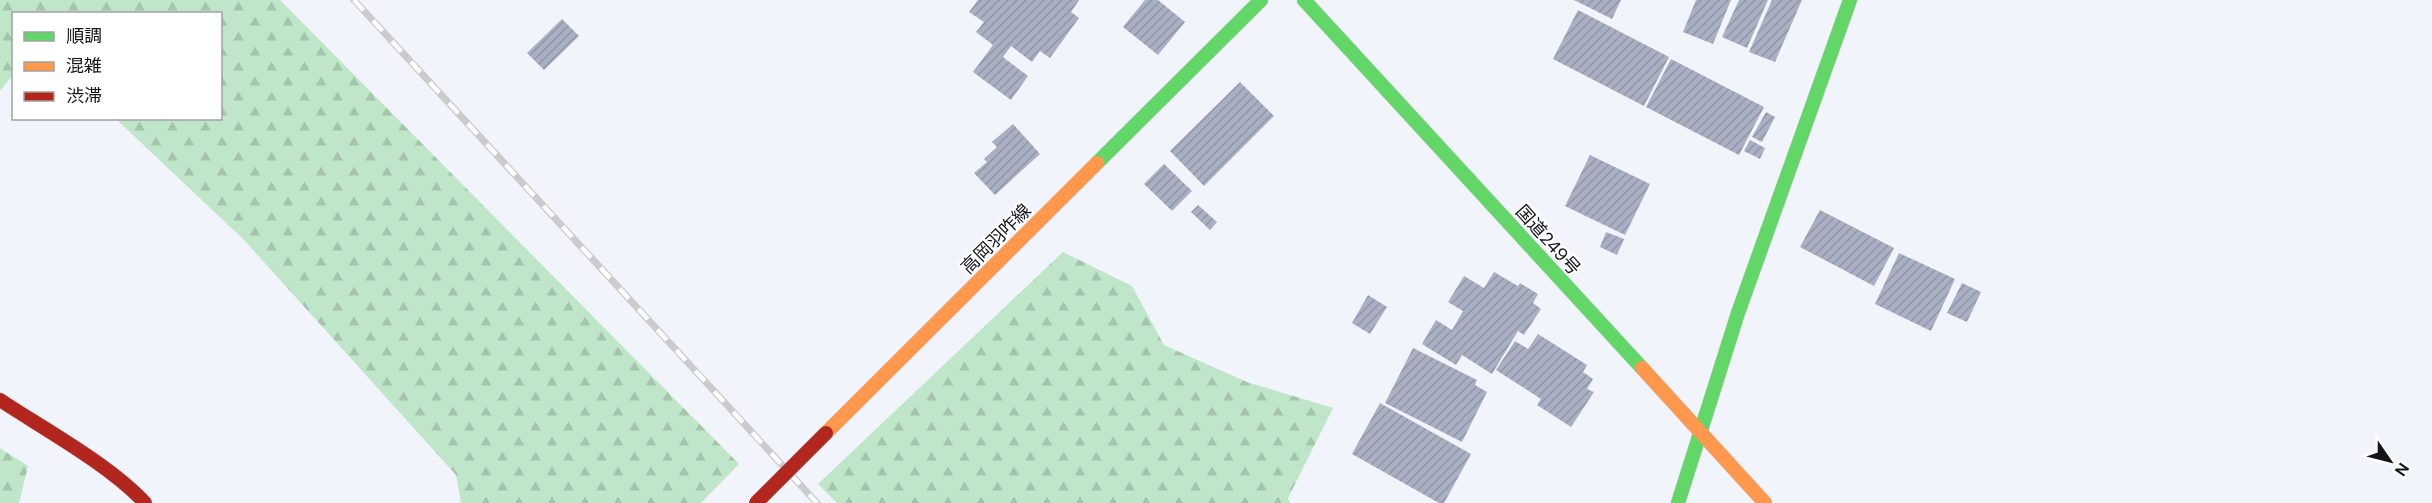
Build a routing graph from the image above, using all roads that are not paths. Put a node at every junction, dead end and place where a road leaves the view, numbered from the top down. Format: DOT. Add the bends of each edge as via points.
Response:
graph roads {
  1 [pos="1261,0"];
  2 [pos="1304,0"];
  3 [pos="1850,0"];
  4 [pos="0,400"];
  5 [pos="1698,431"];
  6 [pos="145,503"];
  7 [pos="756,503"];
  8 [pos="1678,503"];
  9 [pos="1765,503"];
  1 -- 7 [label="main road, 高岡羽咋線, bridge"];
  2 -- 5 [label="main road, 国道249号"];
  3 -- 5 [label="main road"];
  4 -- 6 [label="main road" via="92,460"];
  5 -- 8 [label="main road"];
  5 -- 9 [label="main road, 国道249号"];
}
